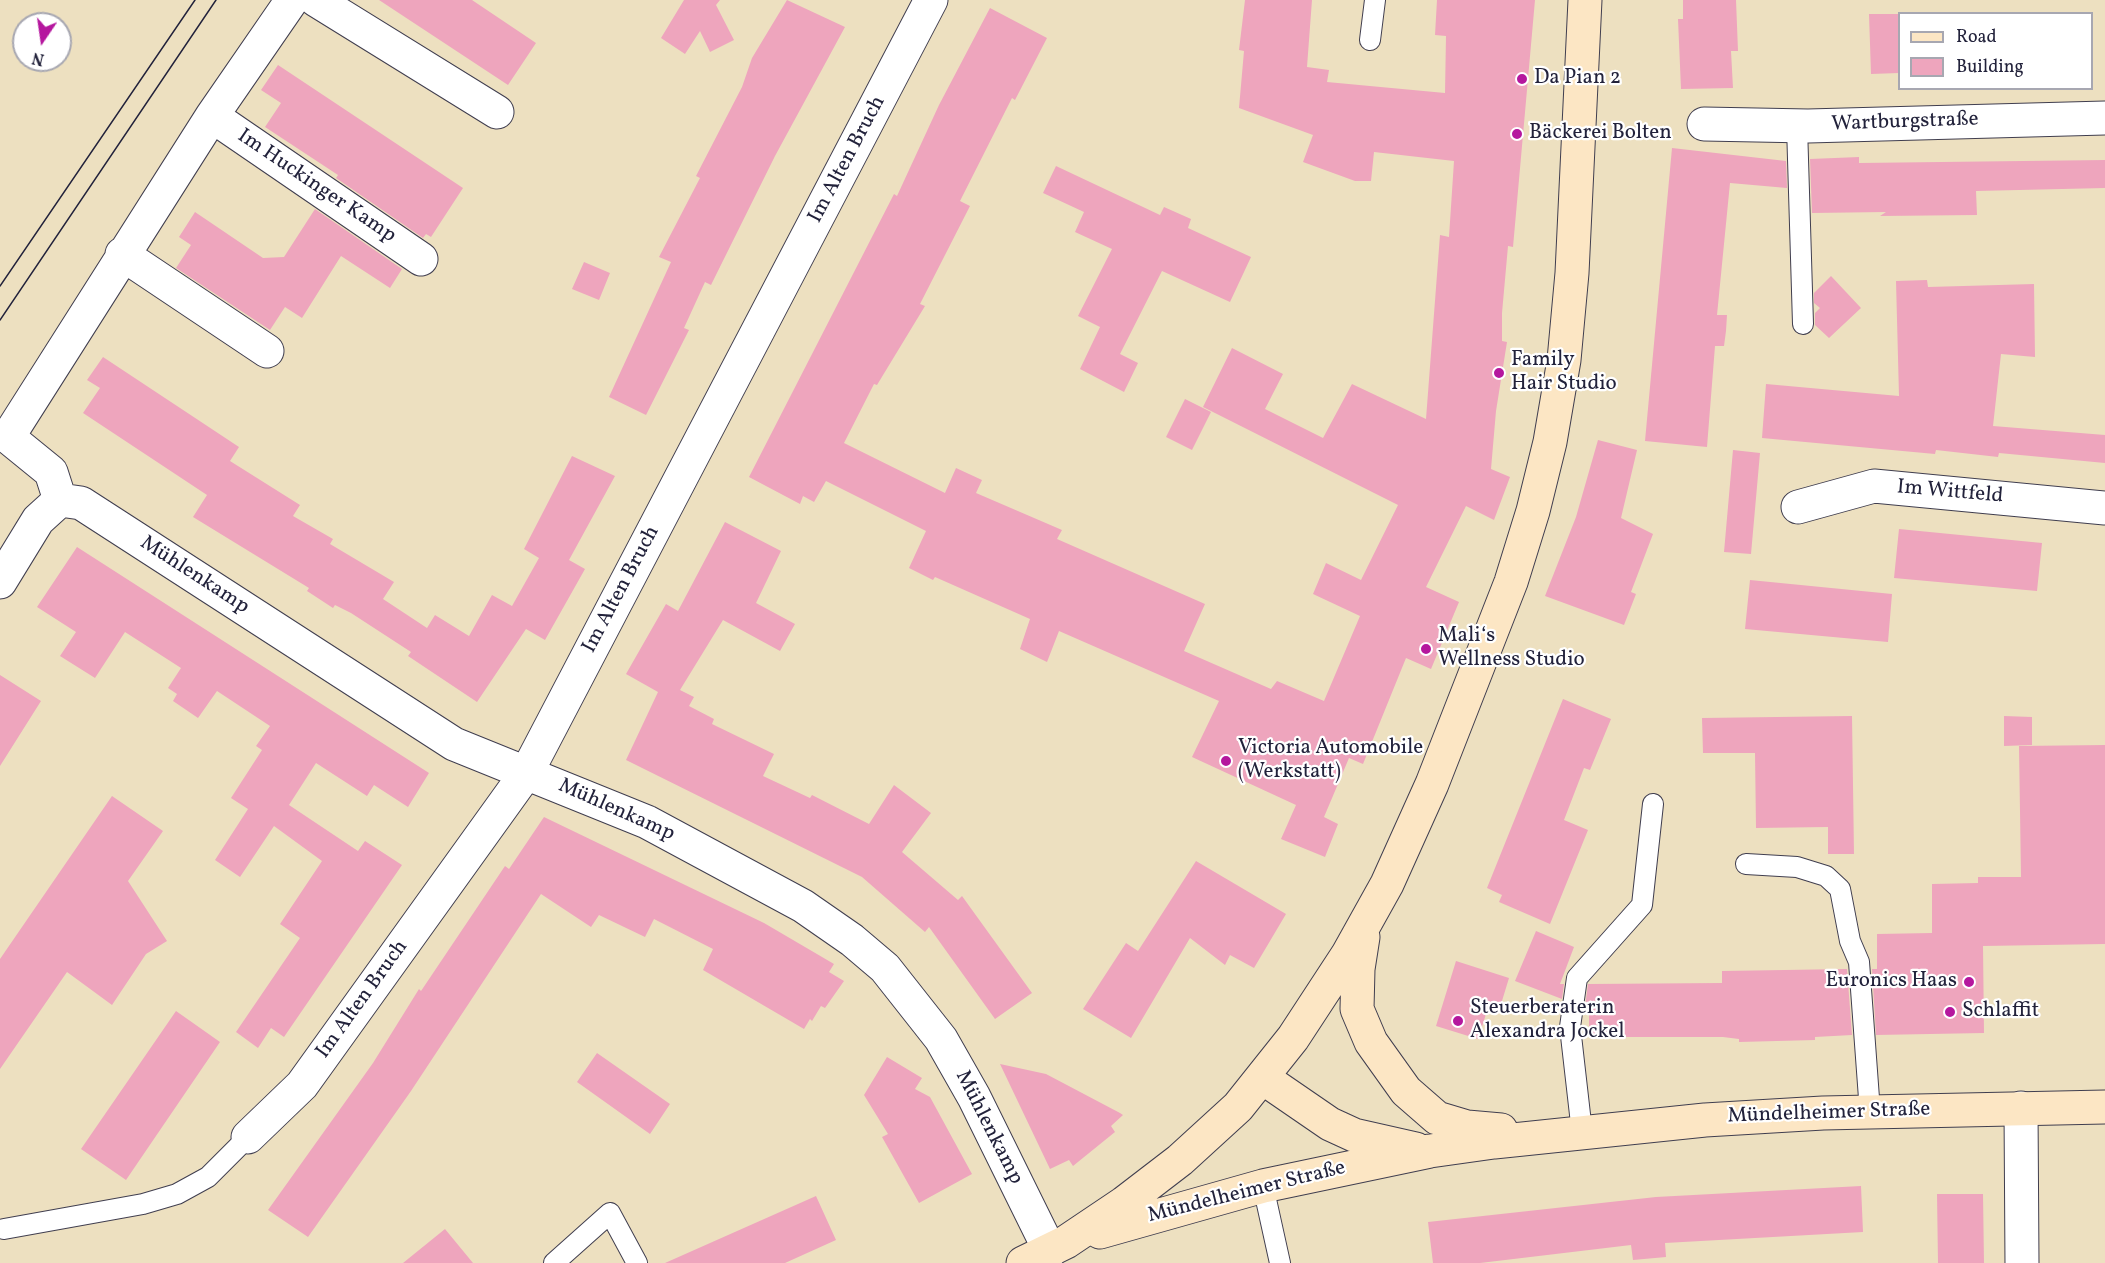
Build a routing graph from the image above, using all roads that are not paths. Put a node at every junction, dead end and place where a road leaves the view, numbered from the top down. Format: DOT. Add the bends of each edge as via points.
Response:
graph roads {
  1 [pos="292,0"];
  2 [pos="316,0"];
  3 [pos="931,0"];
  4 [pos="1375,0"];
  5 [pos="1585,0"];
  6 [pos="1370,40"];
  7 [pos="497,112"];
  8 [pos="212,116"];
  9 [pos="2105,117"];
  10 [pos="1704,124"];
  11 [pos="1797,126"];
  12 [pos="122,254"];
  13 [pos="421,259"];
  14 [pos="1803,324"];
  15 [pos="267,351"];
  16 [pos="60,500"];
  17 [pos="1798,507"];
  18 [pos="2105,508"];
  19 [pos="0,582"];
  20 [pos="527,771"];
  21 [pos="1653,804"];
  22 [pos="1746,864"];
  23 [pos="1365,923"];
  24 [pos="1263,1078"];
  25 [pos="2105,1107"];
  26 [pos="2021,1108"];
  27 [pos="1870,1112"];
  28 [pos="1568,1133"];
  29 [pos="248,1137"];
  30 [pos="1430,1151"];
  31 [pos="1263,1186"];
  32 [pos="4,1229"];
  33 [pos="1046,1252"];
  34 [pos="554,1263"];
  35 [pos="637,1263"];
  36 [pos="1280,1263"];
  37 [pos="2022,1263"];
  1 -- 8 [label="street"];
  2 -- 7 [label="street"];
  3 -- 20 [label="street, Im Alten Bruch"];
  4 -- 6 [label="lane"];
  5 -- 23 [label="main road" via="1565,349 1547,453 1503,604 1432,784"];
  8 -- 12 [label="street"];
  8 -- 13 [label="street, Im Huckinger Kamp"];
  9 -- 11 [label="street, Wartburgstraße"];
  10 -- 11 [label="street, Wartburgstraße"];
  11 -- 14 [label="lane"];
  12 -- 15 [label="street"];
  12 -- 16 [label="street" via="8,437 51,472"];
  16 -- 19 [label="street" via="38,520"];
  16 -- 20 [label="street, Mühlenkamp" via="81,503 454,744"];
  17 -- 18 [label="street, Im Wittfeld" via="1874,486"];
  20 -- 29 [label="street, Im Alten Bruch" via="302,1085"];
  20 -- 33 [label="street, Mühlenkamp" via="647,822 803,906 885,968 941,1039 974,1097"];
  21 -- 28 [label="lane" via="1642,905 1577,978 1570,1027"];
  22 -- 27 [label="lane" via="1797,867 1826,876 1840,889 1850,941 1859,962"];
  23 -- 24 [label="main road" via="1312,1010"];
  23 -- 28 [label="main road, Mündelheimer Straße" via="1357,1009 1371,1042 1406,1091 1437,1118 1447,1121 1467,1126"];
  24 -- 30 [label="main road, Mündelheimer Straße" via="1314,1114 1354,1135"];
  24 -- 33 [label="main road" via="1238,1107 1180,1160"];
  25 -- 26 [label="main road, Mündelheimer Straße"];
  26 -- 27 [label="main road, Mündelheimer Straße"];
  26 -- 37 [label="street"];
  27 -- 28 [label="main road, Mündelheimer Straße" via="1705,1120"];
  28 -- 30 [label="main road, Mündelheimer Straße"];
  29 -- 32 [label="lane" via="208,1178 177,1194 143,1204"];
  30 -- 31 [label="main road, Mündelheimer Straße"];
  31 -- 33 [label="main road, Mündelheimer Straße" via="1166,1211"];
  31 -- 36 [label="lane"];
  34 -- 35 [label="lane" via="610,1213"];
}
